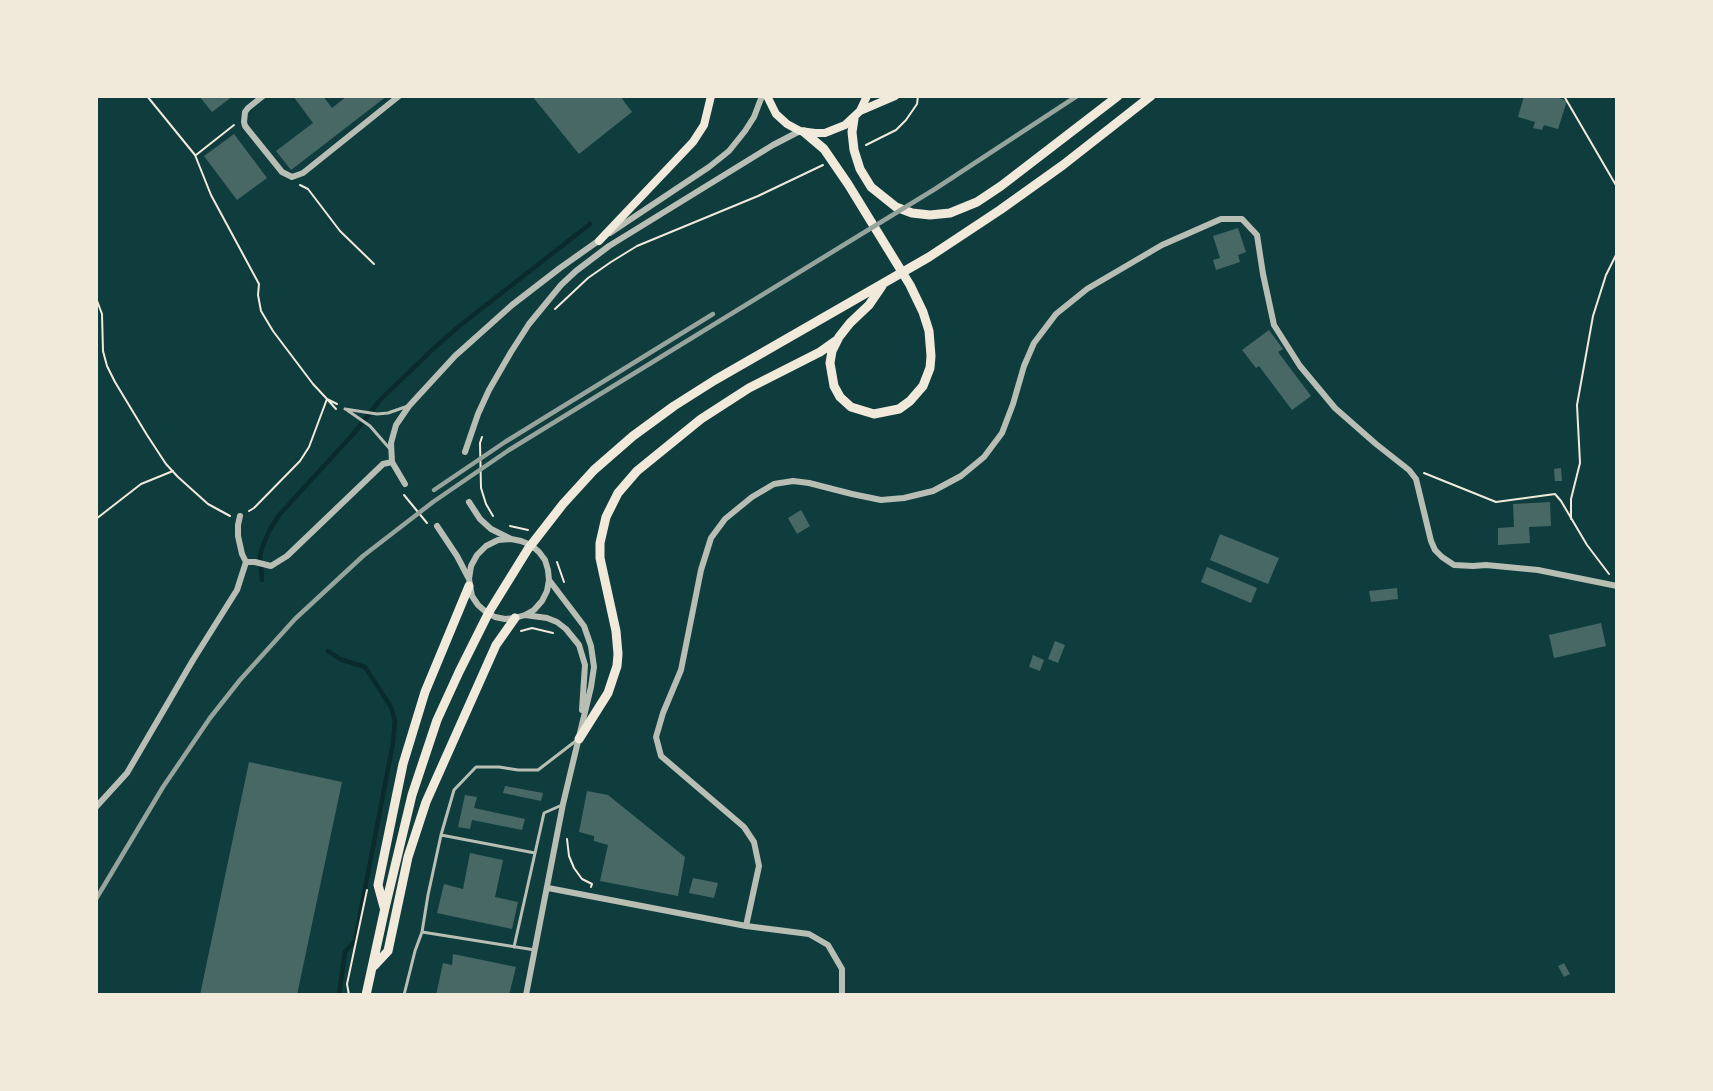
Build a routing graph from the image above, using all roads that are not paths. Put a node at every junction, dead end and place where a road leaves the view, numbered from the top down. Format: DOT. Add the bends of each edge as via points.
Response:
graph roads {
  1 [pos="263,96"];
  2 [pos="399,96"];
  3 [pos="711,96"];
  4 [pos="762,96"];
  5 [pos="767,96"];
  6 [pos="867,96"];
  7 [pos="895,96"];
  8 [pos="1118,96"];
  9 [pos="1151,96"];
  10 [pos="857,115"];
  11 [pos="802,131"];
  12 [pos="599,241"];
  13 [pos="884,284"];
  14 [pos="837,340"];
  15 [pos="409,406"];
  16 [pos="390,449"];
  17 [pos="465,452"];
  18 [pos="392,462"];
  19 [pos="405,483"];
  20 [pos="469,502"];
  21 [pos="240,516"];
  22 [pos="434,526"];
  23 [pos="511,539"];
  24 [pos="246,562"];
  25 [pos="549,580"];
  26 [pos="469,583"];
  27 [pos="1617,586"];
  28 [pos="520,617"];
  29 [pos="580,736"];
  30 [pos="563,804"];
  31 [pos="96,807"];
  32 [pos="441,835"];
  33 [pos="535,853"];
  34 [pos="548,888"];
  35 [pos="385,908"];
  36 [pos="746,926"];
  37 [pos="422,932"];
  38 [pos="514,947"];
  39 [pos="535,950"];
  40 [pos="372,968"];
  41 [pos="366,995"];
  42 [pos="404,995"];
  43 [pos="525,995"];
  44 [pos="843,995"];
  1 -- 2 [label="street" via="248,108 243,117 245,126 282,172 292,177 303,173"];
  3 -- 12 [label="main road" via="704,125 693,142"];
  4 -- 12 [label="street" via="754,117 729,151"];
  5 -- 11 [label="main road" via="781,119"];
  6 -- 10 [label="main road"];
  7 -- 10 [label="main road"];
  8 -- 10 [label="main road" via="976,202 950,213 930,215 896,207 871,187 854,150 852,132"];
  9 -- 13 [label="main road" via="1000,210"];
  10 -- 11 [label="main road" via="825,133"];
  11 -- 14 [label="main road" via="824,148 923,312 931,356 923,386 899,409 874,414 851,407 834,386 830,363"];
  11 -- 17 [label="street" via="609,246 561,285 510,352 478,414"];
  12 -- 15 [label="street" via="512,305 455,356"];
  13 -- 14 [label="main road"];
  13 -- 35 [label="main road" via="674,406 594,470 551,519 489,612 437,720 415,784"];
  14 -- 29 [label="main road" via="700,419 637,471 618,493 606,517 600,551 616,631 617,666 608,693"];
  15 -- 16 [label="street" via="396,425"];
  15 -- 16 [label="lane" via="377,414 345,409 370,426"];
  16 -- 18 [label="street"];
  18 -- 19 [label="street"];
  18 -- 24 [label="street" via="383,464 292,553 271,566"];
  20 -- 23 [label="street" via="491,529"];
  21 -- 24 [label="street" via="238,536"];
  22 -- 26 [label="street" via="457,556"];
  23 -- 25 [label="street" via="531,545 538,552"];
  23 -- 26 [label="street" via="498,540 477,555"];
  24 -- 31 [label="street" via="237,591 127,773"];
  25 -- 28 [label="street" via="542,602"];
  25 -- 29 [label="street" via="578,617 593,656 593,677"];
  26 -- 28 [label="street" via="472,596 486,612 505,619"];
  26 -- 35 [label="main road" via="425,692 403,764 378,885"];
  27 -- 36 [label="street" via="1538,570 1454,564 1442,557 1431,541 1416,479 1335,408 1300,366 1274,325 1257,235 1242,219 1221,219 1162,245 1087,289 1056,314 1030,350 1002,433 984,457 962,476 933,491 881,500 809,483 774,484 725,519 711,538 681,670 656,737 661,756 744,826 754,842 759,866"];
  28 -- 29 [label="street" via="557,622 579,645 585,675"];
  28 -- 40 [label="main road" via="496,645 426,802 408,858 388,951"];
  29 -- 30 [label="street"];
  29 -- 32 [label="lane" via="538,770 476,766 454,790"];
  30 -- 33 [label="lane" via="544,813"];
  30 -- 34 [label="street"];
  32 -- 33 [label="lane"];
  32 -- 37 [label="lane"];
  33 -- 38 [label="lane"];
  34 -- 36 [label="street"];
  34 -- 39 [label="street"];
  35 -- 40 [label="main road"];
  36 -- 44 [label="street" via="809,934 828,945 842,969"];
  37 -- 38 [label="lane"];
  37 -- 42 [label="lane"];
  38 -- 39 [label="lane"];
  39 -- 43 [label="street"];
  40 -- 41 [label="main road"];
}
